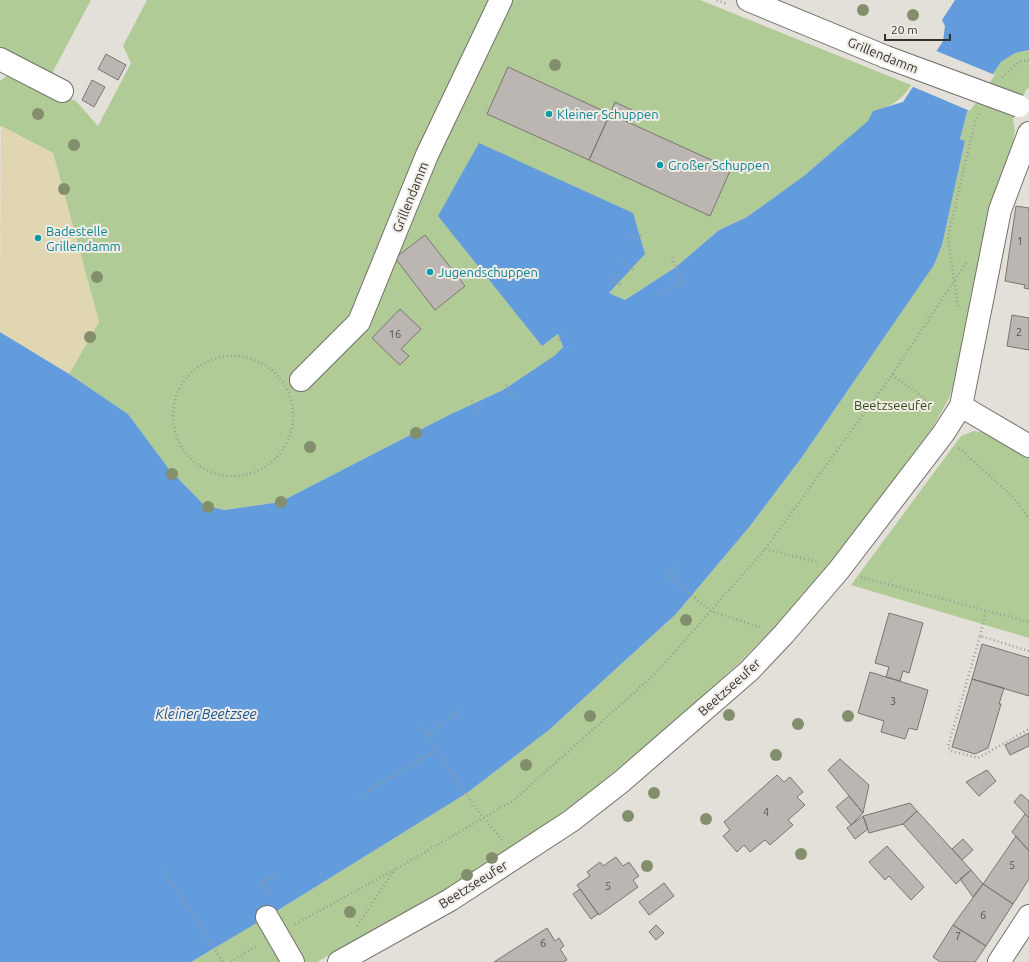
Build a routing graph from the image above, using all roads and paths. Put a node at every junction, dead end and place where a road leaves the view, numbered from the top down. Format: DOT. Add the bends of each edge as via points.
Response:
graph roads {
  1 [pos="501,0"];
  2 [pos="748,0"];
  3 [pos="0,60"];
  4 [pos="1029,60"];
  5 [pos="1004,74"];
  6 [pos="62,91"];
  7 [pos="1024,108"];
  8 [pos="975,121"];
  9 [pos="1029,133"];
  10 [pos="643,235"];
  11 [pos="626,240"];
  12 [pos="671,255"];
  13 [pos="620,260"];
  14 [pos="966,262"];
  15 [pos="634,270"];
  16 [pos="610,277"];
  17 [pos="953,282"];
  18 [pos="621,285"];
  19 [pos="660,293"];
  20 [pos="569,330"];
  21 [pos="558,340"];
  22 [pos="563,347"];
  23 [pos="577,349"];
  24 [pos="892,375"];
  25 [pos="293,383"];
  26 [pos="506,385"];
  27 [pos="513,396"];
  28 [pos="472,400"];
  29 [pos="961,406"];
  30 [pos="480,416"];
  31 [pos="948,439"];
  32 [pos="1029,446"];
  33 [pos="1029,518"];
  34 [pos="765,549"];
  35 [pos="679,562"];
  36 [pos="839,570"];
  37 [pos="711,611"];
  38 [pos="986,611"];
  39 [pos="1029,622"];
  40 [pos="784,634"];
  41 [pos="980,636"];
  42 [pos="1029,651"];
  43 [pos="463,708"];
  44 [pos="421,725"];
  45 [pos="1029,729"];
  46 [pos="428,735"];
  47 [pos="437,749"];
  48 [pos="358,798"];
  49 [pos="483,817"];
  50 [pos="517,857"];
  51 [pos="396,869"];
  52 [pos="163,870"];
  53 [pos="1029,916"];
  54 [pos="272,925"];
  55 [pos="353,932"];
  56 [pos="223,962"];
  57 [pos="231,962"];
  58 [pos="293,962"];
  59 [pos="339,962"];
  60 [pos="999,962"];
  1 -- 25 [label="street, Grillendamm" via="427,155 359,322"];
  2 -- 7 [label="street, Grillendamm, bridge" via="886,57"];
  3 -- 6 [label="street"];
  4 -- 5 [label="path" via="1019,62"];
  8 -- 17 [label="path" via="948,238"];
  9 -- 29 [label="street, Beetzseeufer" via="1000,210"];
  10 -- 11 [label="path"];
  12 -- 19 [label="path" via="683,283"];
  13 -- 15 [label="path"];
  14 -- 17 [label="path"];
  16 -- 18 [label="path"];
  17 -- 24 [label="path"];
  20 -- 21 [label="path"];
  22 -- 23 [label="path"];
  24 -- 31 [label="path" via="926,400"];
  24 -- 34 [label="path"];
  25 -- 25 [label="path" via="265,364 246,356 227,355 202,363 178,388 173,404 172,422 177,440 193,461 222,476 242,476 261,470 273,462 286,447 291,435 294,419"];
  26 -- 27 [label="path"];
  28 -- 30 [label="path"];
  29 -- 31 [label="street, Beetzseeufer"];
  29 -- 32 [label="street"];
  31 -- 33 [label="path" via="1013,497"];
  31 -- 36 [label="street, Beetzseeufer"];
  34 -- 36 [label="path"];
  34 -- 37 [label="path"];
  35 -- 37 [label="path" via="668,576"];
  36 -- 38 [label="path"];
  36 -- 40 [label="street, Beetzseeufer"];
  37 -- 40 [label="path"];
  37 -- 49 [label="path" via="656,673 514,800"];
  38 -- 39 [label="path"];
  38 -- 41 [label="path"];
  40 -- 50 [label="street, Beetzseeufer" via="749,671 621,782 571,821"];
  41 -- 42 [label="path"];
  41 -- 45 [label="path" via="948,746 951,751 978,758"];
  43 -- 46 [label="path"];
  44 -- 46 [label="path"];
  46 -- 47 [label="path"];
  47 -- 48 [label="path"];
  47 -- 49 [label="path"];
  49 -- 50 [label="path"];
  49 -- 51 [label="path"];
  50 -- 59 [label="street, Beetzseeufer" via="450,900"];
  51 -- 54 [label="path"];
  51 -- 55 [label="path"];
  52 -- 56 [label="path"];
  53 -- 60 [label="street"];
  54 -- 57 [label="path"];
  54 -- 58 [label="street"];
}
